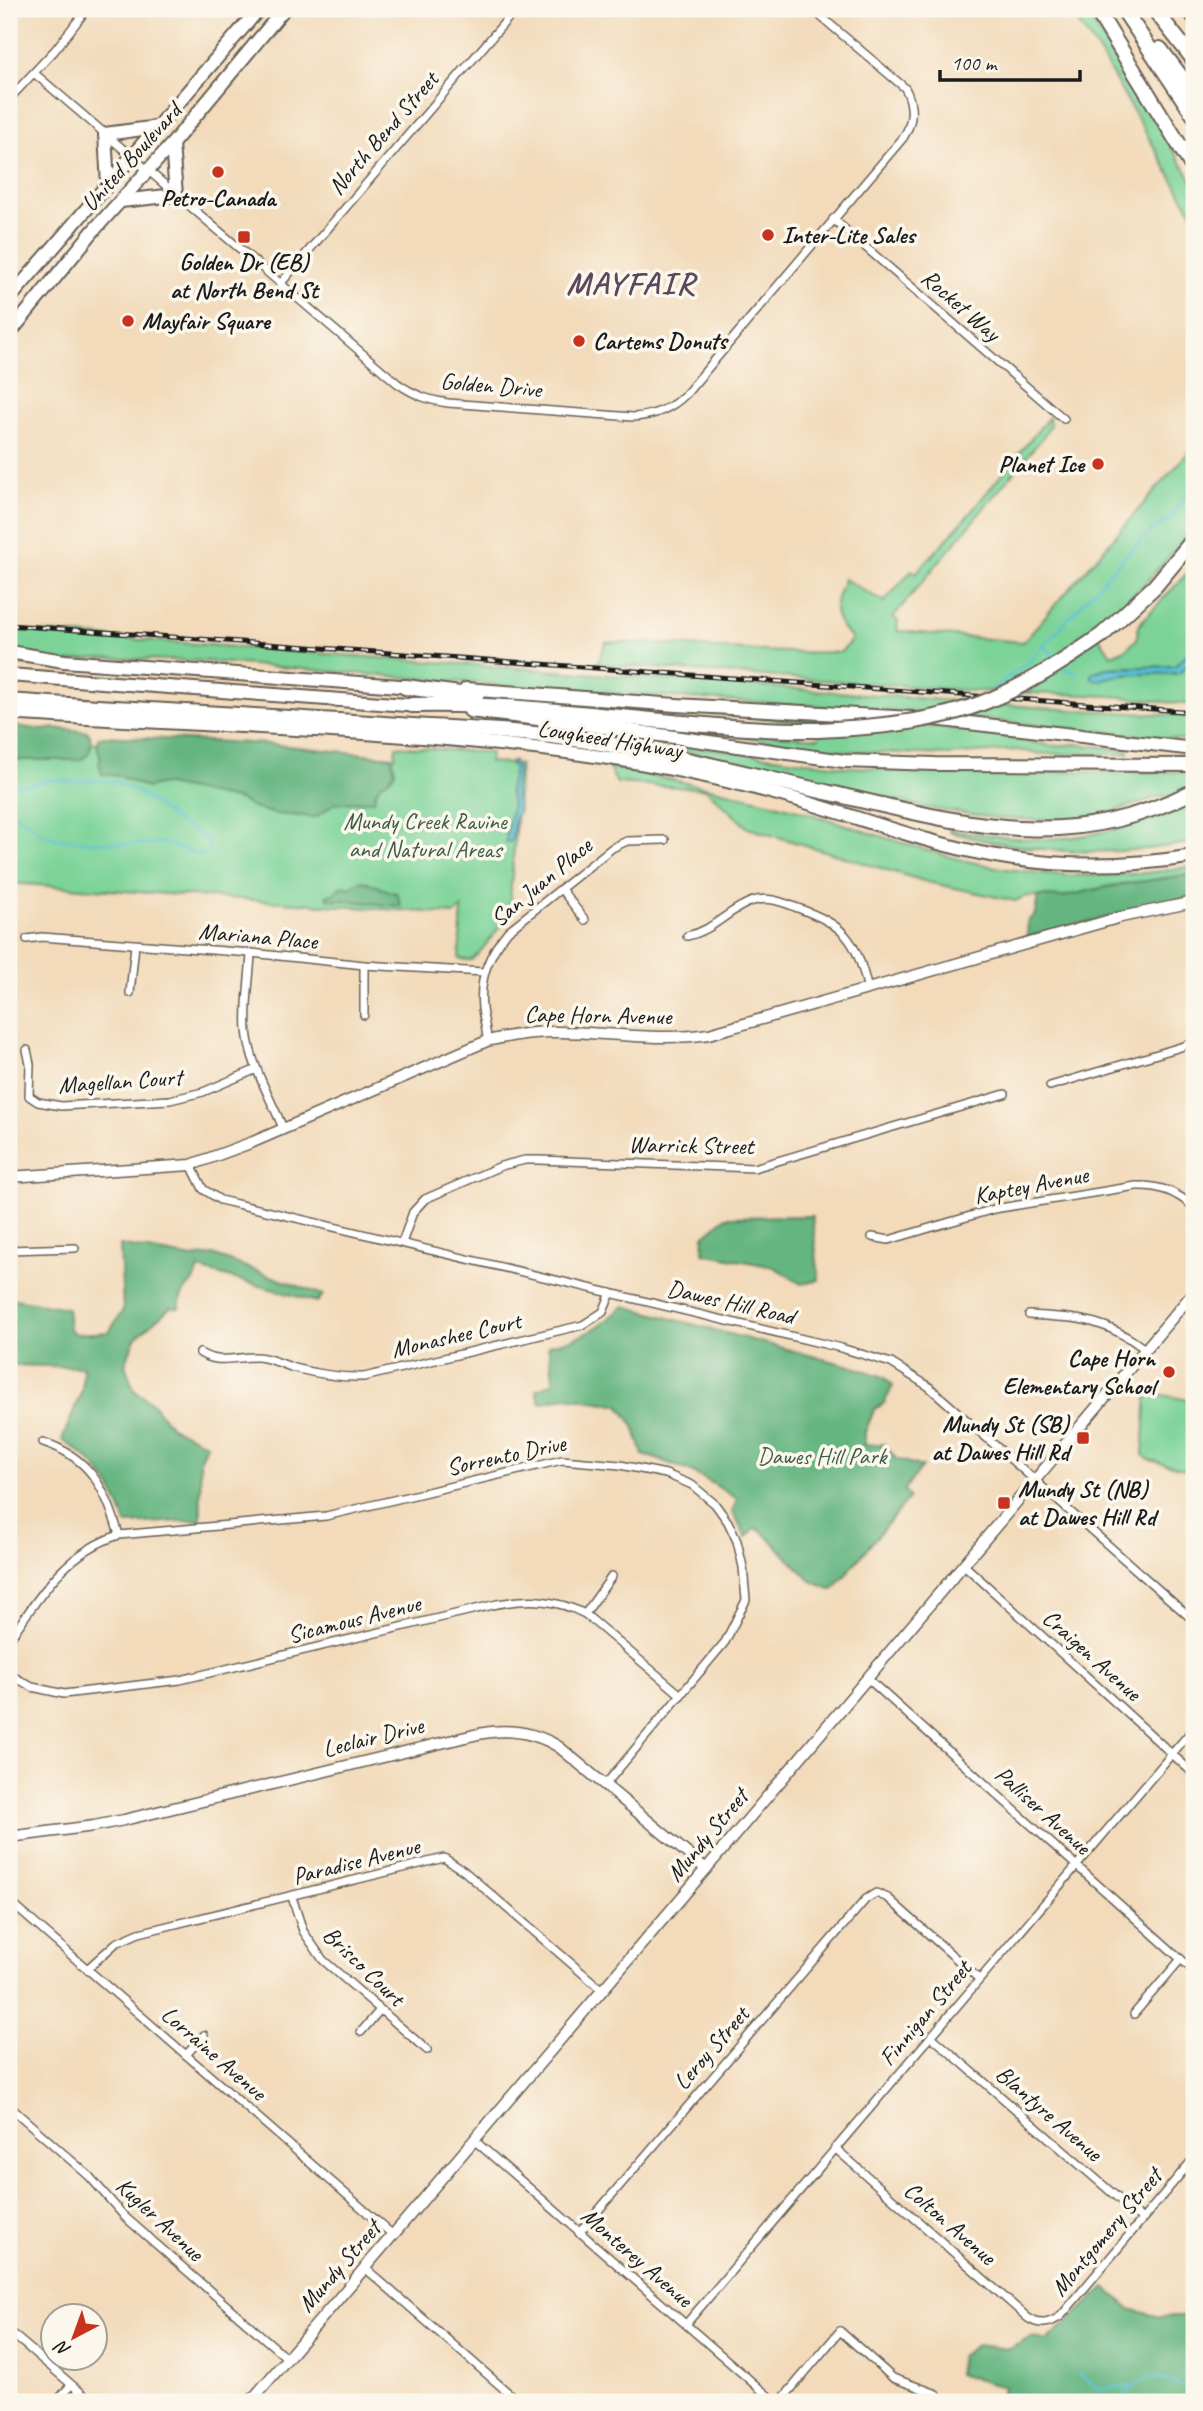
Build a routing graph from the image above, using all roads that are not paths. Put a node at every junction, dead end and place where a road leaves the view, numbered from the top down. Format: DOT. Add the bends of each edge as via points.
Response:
graph roads {
  1 [pos="86,9"];
  2 [pos="260,9"];
  3 [pos="284,9"];
  4 [pos="516,9"];
  5 [pos="812,9"];
  6 [pos="1097,9"];
  7 [pos="1123,9"];
  8 [pos="1129,9"];
  9 [pos="1154,9"];
  10 [pos="1189,9"];
  11 [pos="1194,16"];
  12 [pos="1194,60"];
  13 [pos="34,73"];
  14 [pos="1194,94"];
  15 [pos="9,99"];
  16 [pos="1194,114"];
  17 [pos="158,127"];
  18 [pos="105,134"];
  19 [pos="172,144"];
  20 [pos="1194,150"];
  21 [pos="132,157"];
  22 [pos="1194,169"];
  23 [pos="148,171"];
  24 [pos="108,185"];
  25 [pos="176,195"];
  26 [pos="121,201"];
  27 [pos="833,219"];
  28 [pos="281,283"];
  29 [pos="9,299"];
  30 [pos="9,334"];
  31 [pos="1064,419"];
  32 [pos="1194,539"];
  33 [pos="9,652"];
  34 [pos="9,676"];
  35 [pos="405,687"];
  36 [pos="9,701"];
  37 [pos="412,705"];
  38 [pos="9,713"];
  39 [pos="813,730"];
  40 [pos="1194,749"];
  41 [pos="1194,765"];
  42 [pos="1194,791"];
  43 [pos="665,840"];
  44 [pos="1194,856"];
  45 [pos="561,889"];
  46 [pos="1194,902"];
  47 [pos="584,920"];
  48 [pos="687,936"];
  49 [pos="27,939"];
  50 [pos="135,945"];
  51 [pos="251,953"];
  52 [pos="364,965"];
  53 [pos="484,972"];
  54 [pos="868,990"];
  55 [pos="130,993"];
  56 [pos="364,1015"];
  57 [pos="487,1041"];
  58 [pos="1194,1043"];
  59 [pos="27,1050"];
  60 [pos="257,1069"];
  61 [pos="1050,1086"];
  62 [pos="1004,1094"];
  63 [pos="283,1128"];
  64 [pos="191,1165"];
  65 [pos="9,1177"];
  66 [pos="1194,1207"];
  67 [pos="872,1237"];
  68 [pos="402,1243"];
  69 [pos="75,1248"];
  70 [pos="9,1250"];
  71 [pos="1194,1292"];
  72 [pos="611,1293"];
  73 [pos="1029,1315"];
  74 [pos="1145,1349"];
  75 [pos="200,1353"];
  76 [pos="43,1442"];
  77 [pos="1035,1479"];
  78 [pos="119,1535"];
  79 [pos="963,1564"];
  80 [pos="612,1576"];
  81 [pos="584,1614"];
  82 [pos="1194,1621"];
  83 [pos="9,1640"];
  84 [pos="9,1674"];
  85 [pos="867,1678"];
  86 [pos="681,1695"];
  87 [pos="1194,1728"];
  88 [pos="1172,1754"];
  89 [pos="1194,1774"];
  90 [pos="605,1785"];
  91 [pos="9,1837"];
  92 [pos="1076,1866"];
  93 [pos="706,1869"];
  94 [pos="292,1897"];
  95 [pos="9,1900"];
  96 [pos="1181,1959"];
  97 [pos="87,1969"];
  98 [pos="1194,1971"];
  99 [pos="979,1979"];
  100 [pos="602,1990"];
  101 [pos="380,2010"];
  102 [pos="1134,2014"];
  103 [pos="361,2032"];
  104 [pos="204,2035"];
  105 [pos="931,2036"];
  106 [pos="427,2050"];
  107 [pos="186,2055"];
  108 [pos="9,2106"];
  109 [pos="474,2140"];
  110 [pos="835,2148"];
  111 [pos="1194,2158"];
  112 [pos="1141,2218"];
  113 [pos="579,2233"];
  114 [pos="393,2235"];
  115 [pos="365,2267"];
  116 [pos="686,2324"];
  117 [pos="1042,2324"];
  118 [pos="9,2331"];
  119 [pos="287,2358"];
  120 [pos="71,2385"];
  121 [pos="937,2394"];
  122 [pos="253,2399"];
  123 [pos="56,2402"];
  124 [pos="92,2402"];
  125 [pos="264,2402"];
  126 [pos="519,2402"];
  127 [pos="778,2402"];
  1 -- 13 [label="street"];
  2 -- 17 [label="main road, United Boulevard"];
  3 -- 19 [label="main road, United Boulevard"];
  4 -- 28 [label="street, North Bend Street"];
  5 -- 27 [label="street, Golden Drive" via="900,82 911,106 911,125 903,138"];
  6 -- 20 [label="highway"];
  6 -- 22 [label="highway"];
  7 -- 16 [label="highway"];
  8 -- 14 [label="highway"];
  9 -- 12 [label="highway"];
  10 -- 11 [label="highway"];
  13 -- 15 [label="street"];
  13 -- 18 [label="street, Golden Drive"];
  17 -- 18 [label="main road"];
  17 -- 21 [label="main road, United Boulevard"];
  18 -- 21 [label="street, Golden Drive"];
  18 -- 24 [label="main road"];
  19 -- 23 [label="main road, United Boulevard"];
  19 -- 25 [label="main road"];
  21 -- 23 [label="street, Golden Drive"];
  21 -- 24 [label="main road, United Boulevard"];
  23 -- 25 [label="street, Golden Drive"];
  23 -- 26 [label="main road, United Boulevard"];
  24 -- 29 [label="main road, United Boulevard"];
  25 -- 26 [label="main road"];
  25 -- 28 [label="street, Golden Drive"];
  26 -- 30 [label="main road, United Boulevard"];
  27 -- 28 [label="street, Golden Drive" via="681,399 647,416 448,403 419,396 397,383"];
  27 -- 31 [label="street, Rocket Way"];
  32 -- 39 [label="highway, bridge" via="1156,586 1102,635 1034,679 978,705 907,723"];
  33 -- 35 [label="main road" via="55,660"];
  34 -- 37 [label="main road, Lougheed Highway"];
  35 -- 39 [label="highway"];
  35 -- 40 [label="main road" via="945,720"];
  36 -- 42 [label="highway" via="551,736 654,752 1006,829 1096,825 1131,817"];
  37 -- 39 [label="highway" via="481,705"];
  37 -- 41 [label="main road, Lougheed Highway" via="589,724 844,761"];
  38 -- 44 [label="main road, Lougheed Highway" via="559,751 720,780 998,857 1107,865"];
  43 -- 45 [label="street, San Juan Place" via="627,841 612,848"];
  45 -- 47 [label="street"];
  45 -- 53 [label="street, San Juan Place" via="508,931"];
  46 -- 54 [label="street, Cape Horn Avenue" via="1121,917"];
  48 -- 54 [label="street" via="702,933 751,901 781,902 824,918 847,936"];
  49 -- 50 [label="street, Mariana Place"];
  50 -- 51 [label="street, Mariana Place"];
  50 -- 55 [label="street"];
  51 -- 52 [label="street, Mariana Place"];
  51 -- 60 [label="street" via="247,1030"];
  52 -- 53 [label="street, Mariana Place"];
  52 -- 56 [label="street"];
  53 -- 57 [label="street, San Juan Place" via="482,1008"];
  54 -- 57 [label="street, Cape Horn Avenue" via="689,1037 554,1031"];
  57 -- 63 [label="street, Cape Horn Avenue"];
  58 -- 61 [label="street"];
  59 -- 60 [label="street, Magellan Court" via="29,1096 48,1105 181,1098"];
  60 -- 63 [label="street"];
  62 -- 68 [label="street, Warrick Street" via="754,1168 539,1160 512,1163 425,1199 413,1212"];
  63 -- 64 [label="street, Cape Horn Avenue"];
  64 -- 65 [label="street, Cape Horn Avenue"];
  64 -- 68 [label="street, Dawes Hill Road" via="203,1189 220,1200"];
  66 -- 67 [label="street, Kaptey Avenue" via="1171,1191 1136,1186 993,1209 889,1240"];
  68 -- 72 [label="street, Dawes Hill Road"];
  69 -- 70 [label="street"];
  71 -- 74 [label="street, Mundy Street"];
  72 -- 75 [label="street, Monashee Court" via="603,1312 583,1325 363,1377 333,1377 263,1358 211,1360"];
  72 -- 77 [label="street, Dawes Hill Road" via="891,1363 928,1386"];
  73 -- 74 [label="street" via="1104,1324"];
  74 -- 77 [label="street, Mundy Street"];
  76 -- 78 [label="street" via="74,1456 97,1480"];
  77 -- 79 [label="street, Mundy Street"];
  77 -- 82 [label="street, Dawes Hill Road"];
  78 -- 83 [label="street, Sorrento Drive" via="88,1548 63,1567"];
  78 -- 86 [label="street, Sorrento Drive" via="326,1516 562,1460 596,1461 666,1474 699,1490 720,1511 737,1541 746,1600 725,1642"];
  79 -- 85 [label="street, Mundy Street"];
  79 -- 88 [label="street, Craigen Avenue"];
  80 -- 81 [label="street"];
  81 -- 84 [label="street, Sicamous Avenue" via="553,1601 512,1601 208,1675 78,1693 41,1690"];
  81 -- 86 [label="street, Sicamous Avenue"];
  85 -- 92 [label="street, Palliser Avenue"];
  85 -- 93 [label="street, Mundy Street"];
  86 -- 90 [label="street, Sorrento Drive"];
  87 -- 88 [label="street, Finnigan Street"];
  88 -- 89 [label="street, Craigen Avenue"];
  88 -- 92 [label="street, Finnigan Street"];
  90 -- 91 [label="street, Leclair Drive" via="549,1741 525,1733 493,1731 124,1820"];
  90 -- 93 [label="street, Leclair Drive"];
  92 -- 96 [label="street, Palliser Avenue"];
  92 -- 99 [label="street, Finnigan Street"];
  93 -- 100 [label="street, Mundy Street"];
  94 -- 97 [label="street, Paradise Avenue" via="132,1936 107,1949"];
  94 -- 100 [label="street, Paradise Avenue" via="444,1858"];
  94 -- 101 [label="street, Brisco Court" via="303,1931 316,1952"];
  95 -- 97 [label="street, Lorraine Avenue"];
  96 -- 98 [label="street, Palliser Avenue"];
  96 -- 102 [label="street"];
  97 -- 107 [label="street, Lorraine Avenue"];
  99 -- 105 [label="street, Finnigan Street"];
  99 -- 113 [label="street, Leroy Street" via="893,1902 876,1893 862,1903"];
  100 -- 109 [label="street, Mundy Street"];
  101 -- 103 [label="street"];
  101 -- 106 [label="street, Brisco Court"];
  104 -- 107 [label="street"];
  105 -- 110 [label="street, Finnigan Street"];
  105 -- 112 [label="street, Blantyre Avenue"];
  107 -- 114 [label="street, Lorraine Avenue"];
  108 -- 119 [label="street, Kugler Avenue" via="89,2176 125,2217"];
  109 -- 113 [label="street, Monterey Avenue"];
  109 -- 114 [label="street, Mundy Street"];
  110 -- 116 [label="street, Finnigan Street"];
  110 -- 117 [label="street, Colton Avenue" via="1028,2318"];
  111 -- 112 [label="street, Montgomery Street"];
  112 -- 117 [label="street, Montgomery Street" via="1060,2316"];
  113 -- 116 [label="street, Monterey Avenue"];
  114 -- 115 [label="street, Mundy Street"];
  115 -- 119 [label="street, Mundy Street"];
  115 -- 126 [label="street"];
  116 -- 127 [label="street, Monterey Avenue"];
  118 -- 120 [label="street"];
  119 -- 122 [label="street, Mundy Street"];
  120 -- 123 [label="street"];
  120 -- 124 [label="street"];
  121 -- 127 [label="street" via="893,2378 840,2331"];
  122 -- 125 [label="street"];
}
